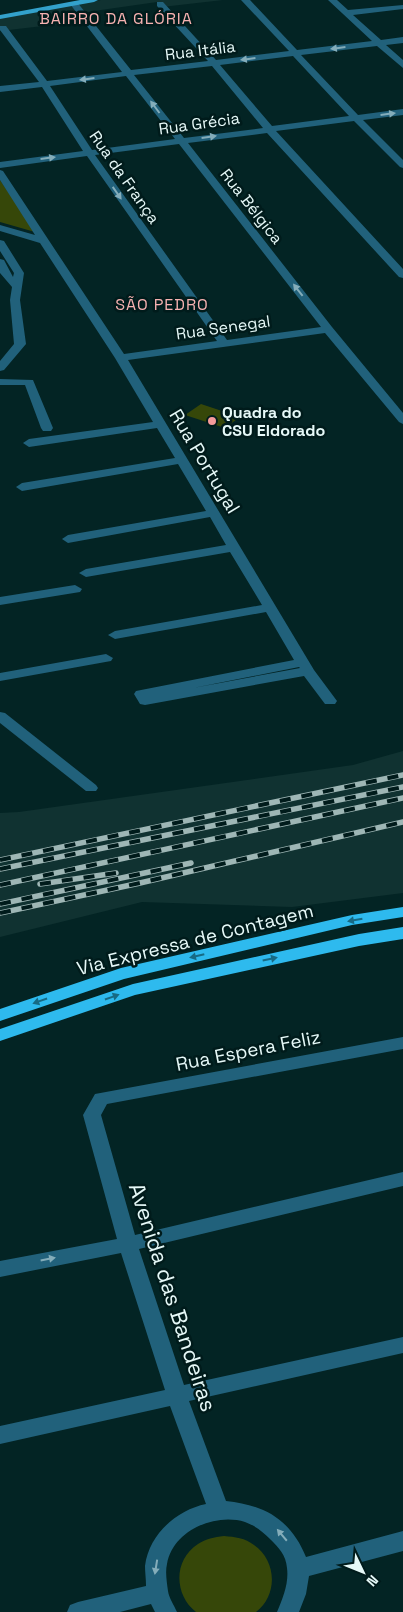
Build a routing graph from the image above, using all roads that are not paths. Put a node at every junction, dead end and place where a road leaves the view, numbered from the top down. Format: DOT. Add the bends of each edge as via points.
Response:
graph roads {
  1 [pos="94,0"];
  2 [pos="245,0"];
  3 [pos="332,0"];
  4 [pos="73,4"];
  5 [pos="160,4"];
  6 [pos="403,7"];
  7 [pos="0,12"];
  8 [pos="346,13"];
  9 [pos="0,17"];
  10 [pos="3,28"];
  11 [pos="403,40"];
  12 [pos="379,43"];
  13 [pos="296,54"];
  14 [pos="214,63"];
  15 [pos="403,65"];
  16 [pos="130,74"];
  17 [pos="46,84"];
  18 [pos="0,89"];
  19 [pos="403,112"];
  20 [pos="356,118"];
  21 [pos="269,129"];
  22 [pos="181,141"];
  23 [pos="89,153"];
  24 [pos="0,164"];
  25 [pos="403,165"];
  26 [pos="0,173"];
  27 [pos="0,226"];
  28 [pos="45,238"];
  29 [pos="0,243"];
  30 [pos="0,262"];
  31 [pos="18,273"];
  32 [pos="403,275"];
  33 [pos="3,276"];
  34 [pos="16,286"];
  35 [pos="328,329"];
  36 [pos="224,344"];
  37 [pos="121,358"];
  38 [pos="0,368"];
  39 [pos="0,382"];
  40 [pos="403,420"];
  41 [pos="160,424"];
  42 [pos="47,428"];
  43 [pos="29,443"];
  44 [pos="182,460"];
  45 [pos="22,487"];
  46 [pos="214,513"];
  47 [pos="68,539"];
  48 [pos="234,547"];
  49 [pos="86,573"];
  50 [pos="75,589"];
  51 [pos="0,601"];
  52 [pos="270,607"];
  53 [pos="114,635"];
  54 [pos="106,658"];
  55 [pos="305,666"];
  56 [pos="0,677"];
  57 [pos="330,701"];
  58 [pos="0,716"];
  59 [pos="91,788"];
  60 [pos="403,912"];
  61 [pos="403,934"];
  62 [pos="0,1015"];
  63 [pos="0,1035"];
  64 [pos="403,1043"];
  65 [pos="101,1099"];
  66 [pos="403,1179"];
  67 [pos="128,1244"];
  68 [pos="0,1269"];
  69 [pos="403,1345"];
  70 [pos="177,1396"];
  71 [pos="0,1436"];
  72 [pos="219,1510"];
  73 [pos="403,1541"];
  74 [pos="299,1569"];
  75 [pos="162,1603"];
  76 [pos="78,1612"];
  77 [pos="288,1612"];
  1 -- 4 [label="main road"];
  2 -- 13 [label="street"];
  3 -- 8 [label="street"];
  4 -- 7 [label="main road"];
  4 -- 9 [label="main road"];
  4 -- 16 [label="street, Rua Bélgica"];
  5 -- 14 [label="street"];
  6 -- 8 [label="street"];
  8 -- 12 [label="street"];
  10 -- 17 [label="street, Rua da França"];
  11 -- 12 [label="street, Rua Itália"];
  12 -- 13 [label="street, Rua Itália, one-way"];
  12 -- 15 [label="street"];
  13 -- 14 [label="street, Rua Itália, one-way"];
  13 -- 20 [label="street"];
  14 -- 16 [label="street, Rua Itália"];
  14 -- 21 [label="street"];
  16 -- 17 [label="street, Rua Itália, one-way"];
  22 -- 16 [label="street, Rua Bélgica, one-way"];
  17 -- 18 [label="street, Rua Itália"];
  17 -- 23 [label="street, Rua da França"];
  20 -- 19 [label="street, Rua Grécia, one-way"];
  20 -- 21 [label="street, Rua Grécia"];
  20 -- 25 [label="street"];
  22 -- 21 [label="street, Rua Grécia, one-way"];
  21 -- 32 [label="street"];
  22 -- 23 [label="street, Rua Grécia"];
  35 -- 22 [label="street, Rua Bélgica, one-way"];
  24 -- 23 [label="street, Rua Grécia, one-way"];
  23 -- 36 [label="street, Rua da França, one-way"];
  26 -- 28 [label="street, Rua Portugal"];
  27 -- 28 [label="street"];
  28 -- 37 [label="street, Rua Portugal"];
  29 -- 31 [label="street"];
  30 -- 33 [label="street"];
  31 -- 33 [label="street"];
  31 -- 34 [label="street"];
  33 -- 34 [label="street"];
  34 -- 38 [label="street" via="20,344"];
  35 -- 36 [label="street, Rua Senegal"];
  35 -- 40 [label="street, Rua Bélgica"];
  36 -- 37 [label="street, Rua Senegal"];
  37 -- 41 [label="street, Rua Portugal"];
  39 -- 42 [label="street" via="29,382"];
  41 -- 43 [label="street"];
  41 -- 44 [label="street, Rua Portugal"];
  44 -- 45 [label="street"];
  44 -- 46 [label="street, Rua Portugal"];
  46 -- 47 [label="street"];
  46 -- 48 [label="street, Rua Portugal"];
  48 -- 49 [label="street"];
  48 -- 52 [label="street, Rua Portugal"];
  50 -- 51 [label="street"];
  52 -- 53 [label="street"];
  52 -- 55 [label="street, Rua Portugal"];
  54 -- 56 [label="street"];
  55 -- 55 [label="street" via="141,694 145,701"];
  55 -- 57 [label="street, Rua Portugal"];
  58 -- 59 [label="street"];
  60 -- 62 [label="highway, Via Expressa de Contagem, one-way" via="352,920 121,974"];
  63 -- 61 [label="highway, Via Expressa de Contagem, one-way" via="133,990 359,940"];
  64 -- 65 [label="street, Rua Espera Feliz"];
  65 -- 67 [label="street, Avenida das Bandeiras" via="92,1115"];
  66 -- 67 [label="street"];
  68 -- 67 [label="street, one-way"];
  67 -- 70 [label="street, Avenida das Bandeiras"];
  69 -- 70 [label="street"];
  70 -- 71 [label="street"];
  70 -- 72 [label="street, Avenida das Bandeiras"];
  74 -- 72 [label="street, one-way" via="293,1549 280,1531 262,1518 242,1511"];
  72 -- 75 [label="street, one-way" via="200,1514 182,1524 168,1538 158,1555 155,1574"];
  73 -- 74 [label="street"];
  74 -- 77 [label="street" via="297,1591"];
  75 -- 76 [label="street"];
}
